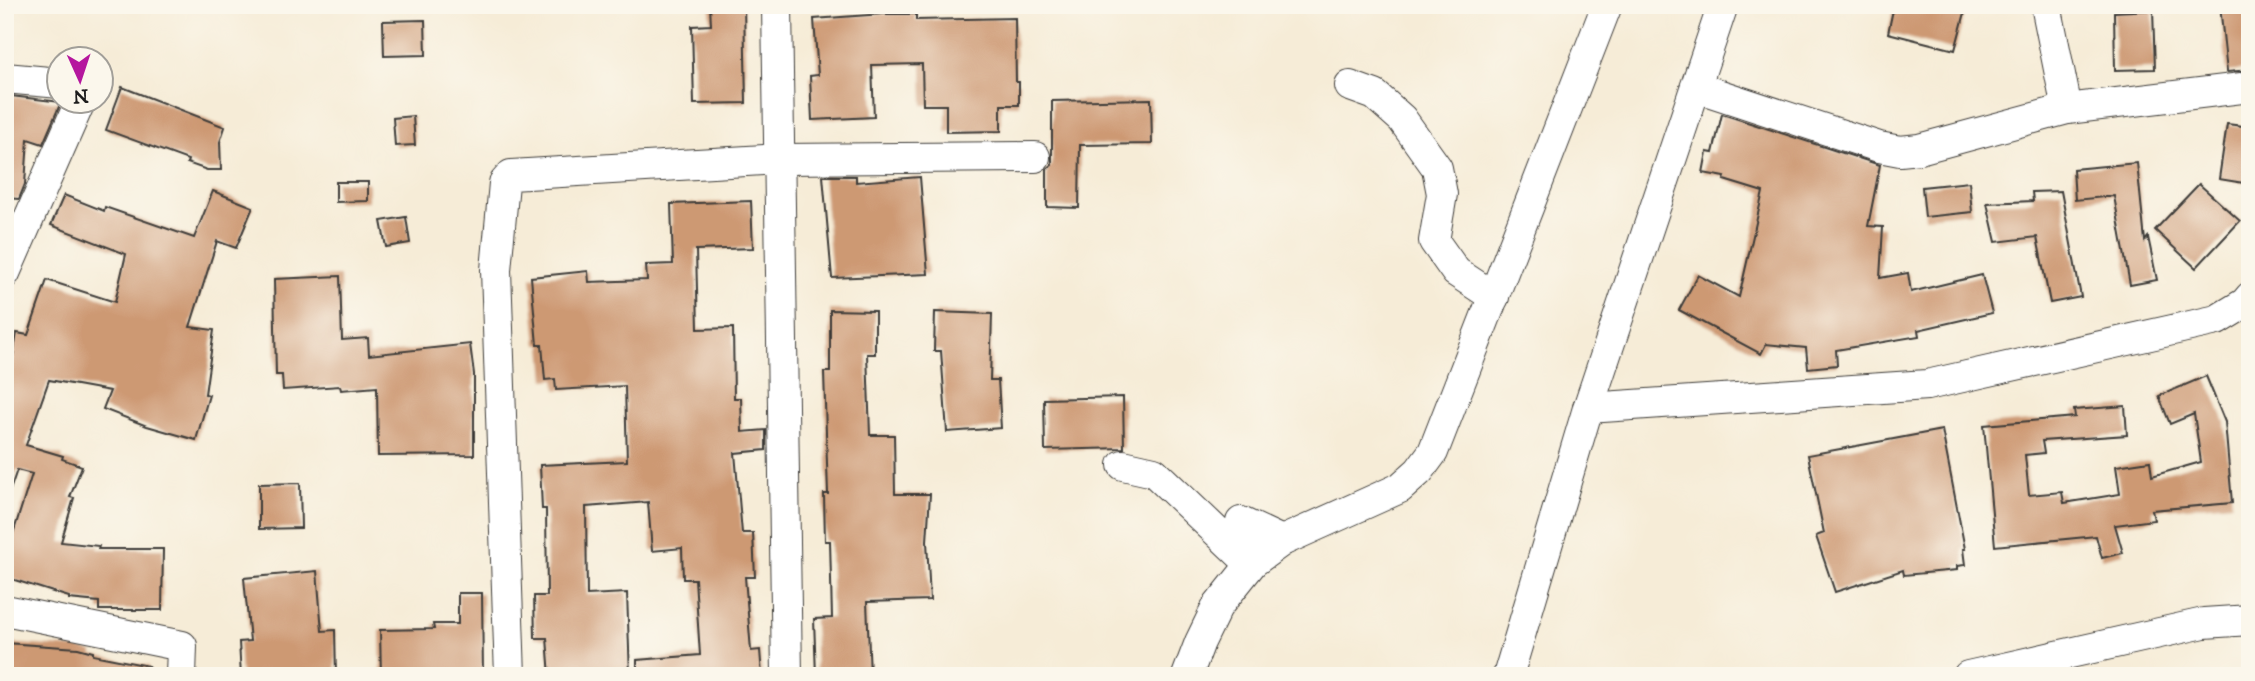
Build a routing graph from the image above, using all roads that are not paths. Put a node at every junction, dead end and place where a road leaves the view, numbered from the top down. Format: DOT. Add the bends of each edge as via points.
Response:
graph roads {
  1 [pos="777,5"];
  2 [pos="1607,5"];
  3 [pos="1723,5"];
  4 [pos="2046,5"];
  5 [pos="5,78"];
  6 [pos="46,82"];
  7 [pos="1350,86"];
  8 [pos="1696,87"];
  9 [pos="2250,87"];
  10 [pos="2067,109"];
  11 [pos="74,116"];
  12 [pos="1035,157"];
  13 [pos="779,159"];
  14 [pos="5,273"];
  15 [pos="1493,297"];
  16 [pos="2250,297"];
  17 [pos="1588,408"];
  18 [pos="1123,465"];
  19 [pos="1282,541"];
  20 [pos="5,610"];
  21 [pos="2250,620"];
  22 [pos="181,676"];
  23 [pos="510,676"];
  24 [pos="787,676"];
  25 [pos="1187,676"];
  26 [pos="1508,676"];
  27 [pos="1968,676"];
  1 -- 13 [label="street"];
  2 -- 15 [label="street"];
  3 -- 8 [label="street"];
  4 -- 10 [label="street"];
  5 -- 6 [label="street"];
  7 -- 15 [label="street" via="1375,95 1402,120 1437,168 1442,194 1434,241 1456,271"];
  8 -- 10 [label="street" via="1900,151"];
  8 -- 17 [label="street"];
  9 -- 10 [label="street"];
  11 -- 14 [label="street"];
  12 -- 13 [label="street"];
  13 -- 23 [label="street" via="511,175 504,183 496,270"];
  13 -- 24 [label="street"];
  15 -- 19 [label="street" via="1433,452 1419,471 1400,488"];
  16 -- 17 [label="street" via="2217,320 1927,386"];
  17 -- 26 [label="street"];
  18 -- 19 [label="street" via="1154,472 1241,555 1241,522"];
  19 -- 25 [label="street" via="1253,562 1217,607"];
  20 -- 22 [label="street" via="182,646"];
  21 -- 27 [label="street" via="2204,623"];
}
